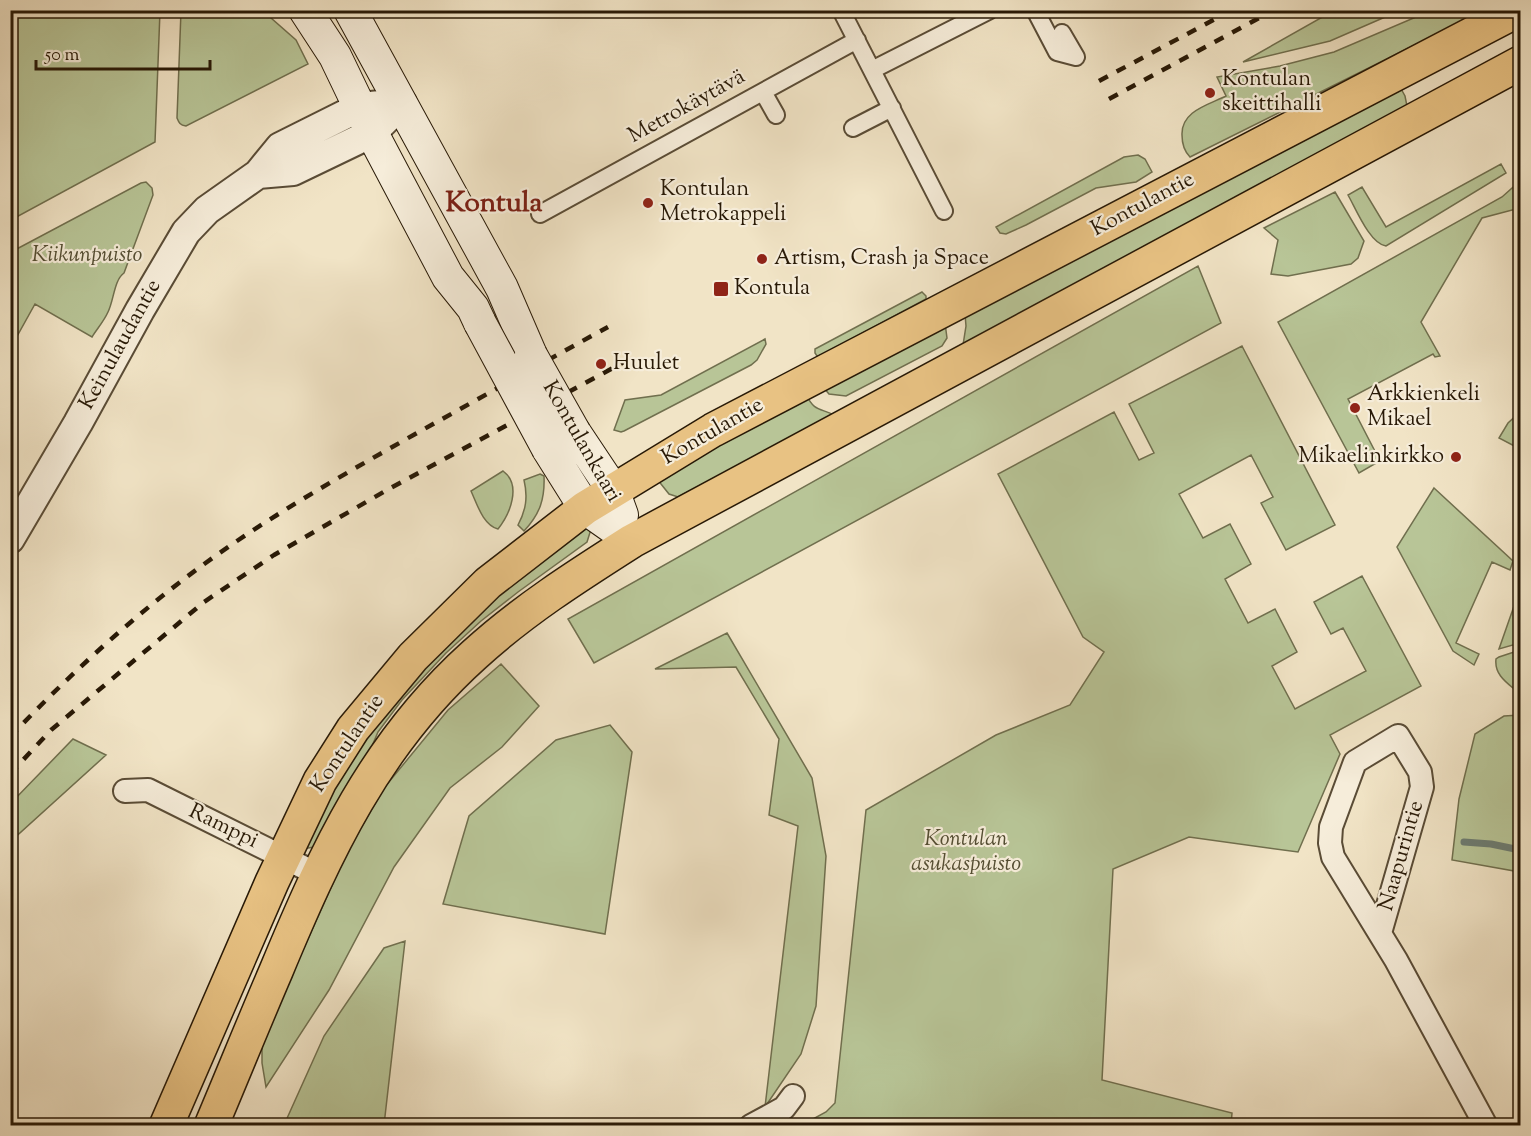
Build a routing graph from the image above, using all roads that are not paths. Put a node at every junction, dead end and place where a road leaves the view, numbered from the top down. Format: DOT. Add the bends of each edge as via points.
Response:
graph roads {
  1 [pos="305,10"];
  2 [pos="350,10"];
  3 [pos="841,10"];
  4 [pos="990,10"];
  5 [pos="1035,10"];
  6 [pos="1518,10"];
  7 [pos="1062,33"];
  8 [pos="857,40"];
  9 [pos="1521,63"];
  10 [pos="872,70"];
  11 [pos="763,92"];
  12 [pos="402,103"];
  13 [pos="892,108"];
  14 [pos="776,115"];
  15 [pos="366,120"];
  16 [pos="853,129"];
  17 [pos="944,211"];
  18 [pos="540,214"];
  19 [pos="613,490"];
  20 [pos="585,508"];
  21 [pos="10,539"];
  22 [pos="632,541"];
  23 [pos="125,791"];
  24 [pos="284,858"];
  25 [pos="317,874"];
  26 [pos="1380,933"];
  27 [pos="793,1096"];
  28 [pos="166,1125"];
  29 [pos="211,1125"];
  30 [pos="751,1125"];
  31 [pos="1486,1125"];
  1 -- 15 [label="main road, Kontulankaari" via="335,56"];
  2 -- 12 [label="main road, Kontulankaari"];
  3 -- 8 [label="street"];
  4 -- 10 [label="street"];
  5 -- 7 [label="street" via="1058,52 1076,57"];
  6 -- 19 [label="main road, Kontulantie" via="745,413"];
  8 -- 10 [label="street"];
  8 -- 11 [label="street, Metrokäytävä"];
  9 -- 22 [label="main road, Kontulantie"];
  10 -- 13 [label="street"];
  11 -- 14 [label="street"];
  11 -- 18 [label="street, Metrokäytävä"];
  12 -- 15 [label="street, Keinulaudantie"];
  12 -- 19 [label="main road, Kontulankaari, bridge" via="511,309 531,355"];
  13 -- 16 [label="street"];
  13 -- 17 [label="street" via="924,184"];
  15 -- 20 [label="main road, Kontulankaari, bridge" via="448,277 473,308 559,468"];
  15 -- 21 [label="street, Keinulaudantie" via="293,171 258,174 207,210 186,232"];
  19 -- 20 [label="main road, Kontulantie"];
  19 -- 22 [label="main road, Kontulankaari"];
  20 -- 22 [label="main road, Kontulankaari"];
  20 -- 24 [label="main road, Kontulantie" via="488,583 396,676 353,729 320,781"];
  22 -- 25 [label="main road, Kontulantie" via="514,621 431,698 372,774"];
  23 -- 24 [label="street, Ramppi" via="148,790"];
  24 -- 25 [label="street, Ramppi"];
  24 -- 28 [label="main road, Kontulantie"];
  25 -- 29 [label="main road, Kontulantie"];
  26 -- 26 [label="street, Naapurintie" via="1422,787 1420,772 1398,736 1355,762 1331,827 1333,857"];
  26 -- 31 [label="street, Naapurintie"];
  27 -- 30 [label="street" via="784,1108"];
}
